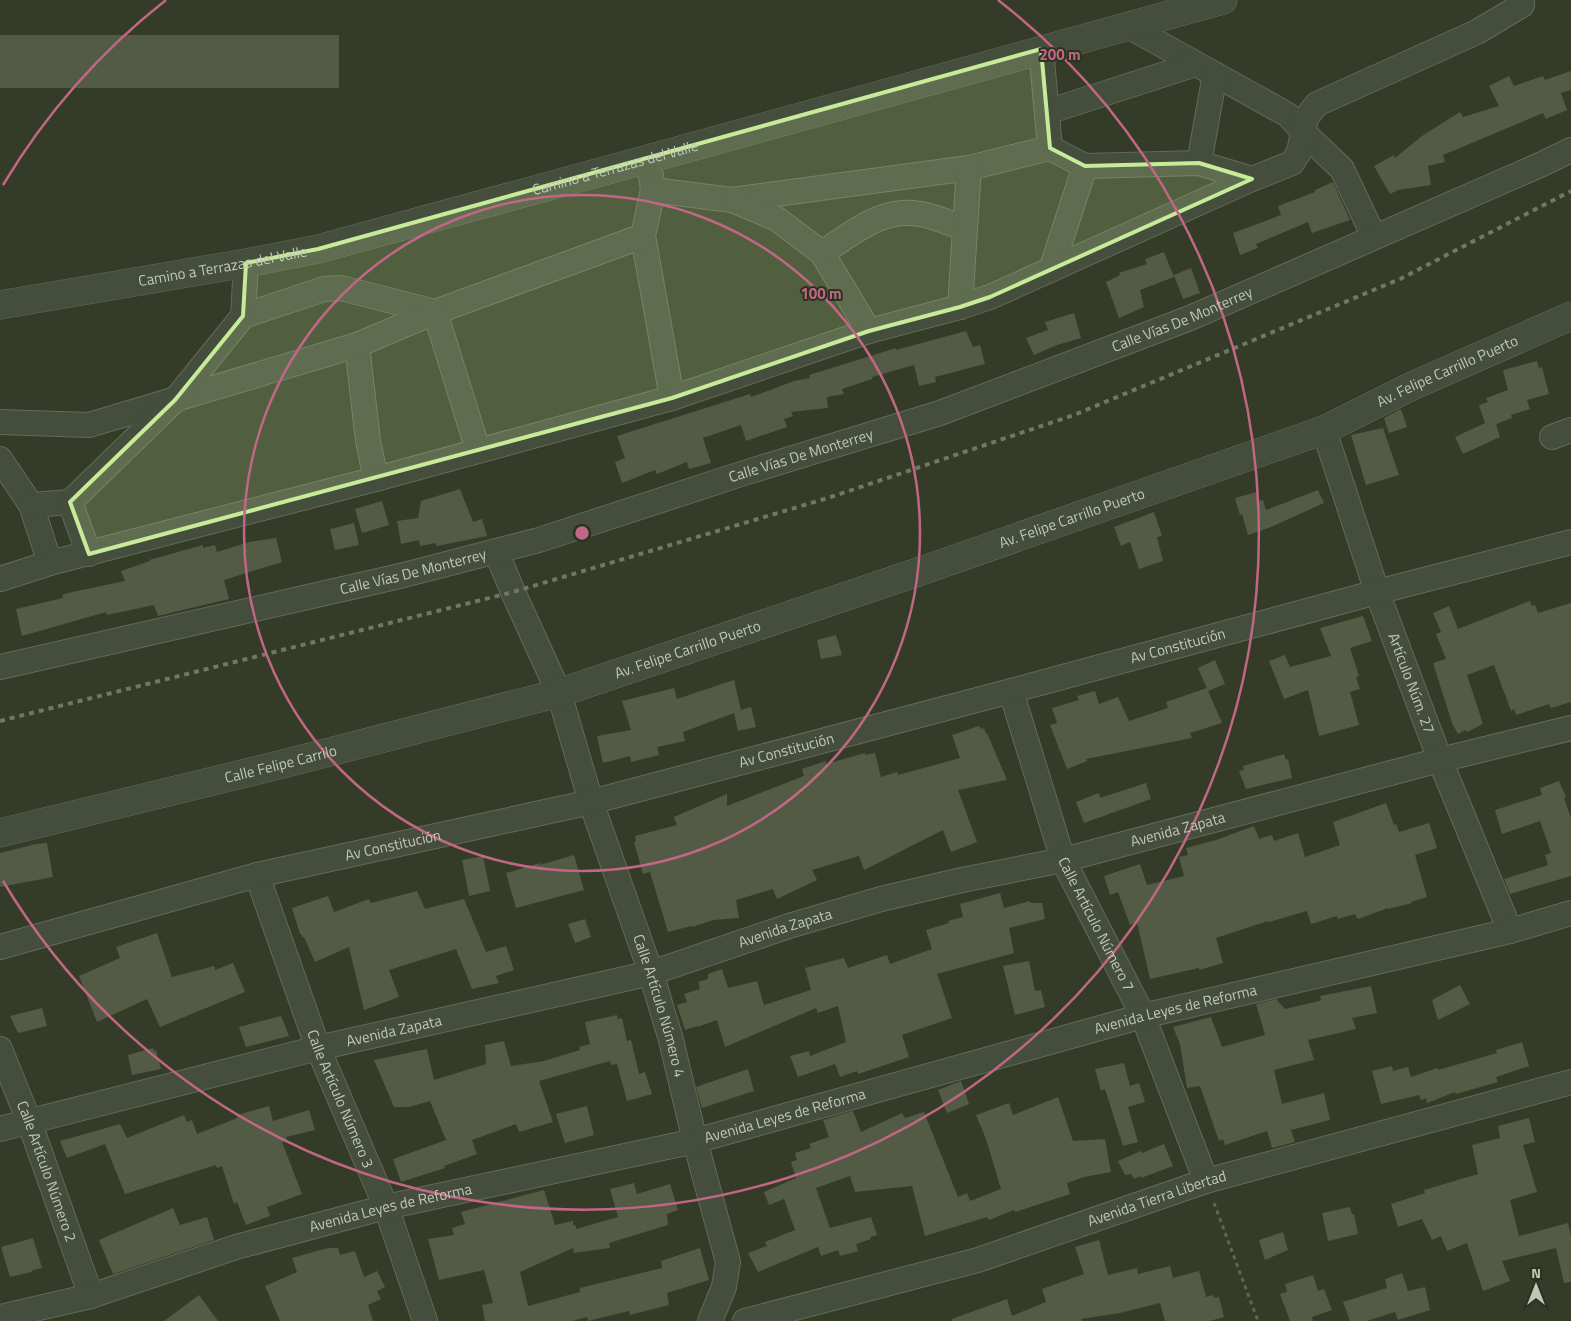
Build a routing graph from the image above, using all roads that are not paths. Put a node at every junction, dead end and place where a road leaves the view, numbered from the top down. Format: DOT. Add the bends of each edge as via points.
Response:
graph roads {
  1 [pos="1223,0"];
  2 [pos="1525,2"];
  3 [pos="1128,26"];
  4 [pos="1041,49"];
  5 [pos="1205,69"];
  6 [pos="1047,112"];
  7 [pos="1303,132"];
  8 [pos="1050,148"];
  9 [pos="1571,150"];
  10 [pos="648,159"];
  11 [pos="1199,163"];
  12 [pos="1085,166"];
  13 [pos="969,168"];
  14 [pos="1252,178"];
  15 [pos="653,190"];
  16 [pos="732,200"];
  17 [pos="965,229"];
  18 [pos="643,236"];
  19 [pos="1374,237"];
  20 [pos="822,254"];
  21 [pos="246,263"];
  22 [pos="1051,270"];
  23 [pos="0,305"];
  24 [pos="960,307"];
  25 [pos="435,312"];
  26 [pos="243,316"];
  27 [pos="1571,316"];
  28 [pos="869,331"];
  29 [pos="357,345"];
  30 [pos="672,398"];
  31 [pos="175,400"];
  32 [pos="0,422"];
  33 [pos="1324,430"];
  34 [pos="478,450"];
  35 [pos="0,459"];
  36 [pos="376,479"];
  37 [pos="70,502"];
  38 [pos="31,505"];
  39 [pos="1571,542"];
  40 [pos="496,551"];
  41 [pos="89,554"];
  42 [pos="50,563"];
  43 [pos="0,579"];
  44 [pos="1377,592"];
  45 [pos="0,667"];
  46 [pos="1011,691"];
  47 [pos="559,693"];
  48 [pos="1571,728"];
  49 [pos="1440,760"];
  50 [pos="591,802"];
  51 [pos="0,833"];
  52 [pos="1062,860"];
  53 [pos="257,875"];
  54 [pos="1571,913"];
  55 [pos="1510,931"];
  56 [pos="0,947"];
  57 [pos="651,973"];
  58 [pos="1143,1016"];
  59 [pos="318,1048"];
  60 [pos="0,1049"];
  61 [pos="1571,1082"];
  62 [pos="29,1121"];
  63 [pos="0,1129"];
  64 [pos="695,1141"];
  65 [pos="1206,1181"];
  66 [pos="386,1207"];
  67 [pos="91,1296"];
  68 [pos="0,1318"];
  69 [pos="424,1321"];
  70 [pos="710,1321"];
  71 [pos="745,1321"];
  1 -- 3 [label="street, Camino a Terrazas del Valle"];
  2 -- 7 [label="street" via="1477,32 1317,104 1306,118"];
  3 -- 4 [label="street, Camino a Terrazas del Valle"];
  3 -- 5 [label="street"];
  4 -- 6 [label="street"];
  4 -- 10 [label="street, Camino a Terrazas del Valle"];
  5 -- 6 [label="street"];
  5 -- 7 [label="street" via="1288,115"];
  5 -- 11 [label="street"];
  6 -- 8 [label="street"];
  7 -- 14 [label="street" via="1299,152 1292,163"];
  7 -- 19 [label="street" via="1342,169"];
  8 -- 12 [label="street"];
  8 -- 13 [label="street"];
  9 -- 19 [label="street, Calle Vías De Monterrey"];
  10 -- 15 [label="street"];
  10 -- 21 [label="street, Camino a Terrazas del Valle" via="318,249"];
  11 -- 12 [label="street"];
  11 -- 14 [label="street"];
  12 -- 22 [label="street"];
  13 -- 16 [label="street"];
  13 -- 17 [label="street"];
  14 -- 22 [label="street"];
  15 -- 16 [label="street"];
  15 -- 18 [label="street"];
  16 -- 20 [label="street" via="777,219"];
  17 -- 20 [label="street" via="921,214 896,212 869,222"];
  17 -- 24 [label="street"];
  18 -- 25 [label="street"];
  18 -- 30 [label="street"];
  19 -- 40 [label="street, Calle Vías De Monterrey" via="1190,318 940,413"];
  20 -- 28 [label="street"];
  21 -- 23 [label="street, Camino a Terrazas del Valle"];
  21 -- 26 [label="street"];
  22 -- 24 [label="street"];
  24 -- 28 [label="street"];
  25 -- 26 [label="street" via="341,288 324,289"];
  25 -- 29 [label="street"];
  25 -- 34 [label="street"];
  26 -- 31 [label="street"];
  27 -- 33 [label="street, Av. Felipe Carrillo Puerto" via="1412,386"];
  28 -- 30 [label="street"];
  29 -- 31 [label="street"];
  29 -- 36 [label="street" via="368,441"];
  30 -- 34 [label="street"];
  31 -- 32 [label="street" via="89,425"];
  31 -- 37 [label="street"];
  33 -- 44 [label="street, Artículo Núm. 27"];
  33 -- 47 [label="street, Av. Felipe Carrillo Puerto" via="909,576"];
  34 -- 36 [label="street"];
  35 -- 38 [label="street"];
  36 -- 41 [label="street"];
  37 -- 38 [label="street"];
  37 -- 41 [label="street"];
  38 -- 42 [label="street"];
  39 -- 44 [label="street, Av Constitución"];
  40 -- 45 [label="street, Calle Vías De Monterrey"];
  40 -- 47 [label="street, Calle Artículo Número 4"];
  41 -- 42 [label="street"];
  42 -- 43 [label="street"];
  44 -- 46 [label="street, Av Constitución"];
  44 -- 49 [label="street, Artículo Núm. 27"];
  46 -- 50 [label="street, Av Constitución"];
  46 -- 52 [label="street, Calle Artículo Número 7"];
  47 -- 50 [label="street, Calle Artículo Número 4"];
  47 -- 51 [label="street, Calle Felipe Carrilo"];
  48 -- 49 [label="street, Avenida Zapata"];
  49 -- 52 [label="street, Avenida Zapata"];
  49 -- 55 [label="street, Artículo Núm. 27"];
  50 -- 53 [label="street, Av Constitución"];
  50 -- 57 [label="street, Calle Artículo Número 4"];
  52 -- 57 [label="street, Avenida Zapata" via="881,898"];
  52 -- 58 [label="street, Calle Artículo Número 7"];
  53 -- 56 [label="street, Av Constitución"];
  53 -- 59 [label="street, Calle Artículo Número 3"];
  54 -- 55 [label="street, Avenida Leyes de Reforma"];
  55 -- 58 [label="street, Avenida Leyes de Reforma"];
  57 -- 59 [label="street, Avenida Zapata"];
  57 -- 64 [label="street, Calle Artículo Número 4"];
  58 -- 64 [label="street, Avenida Leyes de Reforma"];
  58 -- 65 [label="street, Calle Artículo Número 7"];
  59 -- 62 [label="street, Avenida Zapata"];
  59 -- 66 [label="street, Calle Artículo Número 3"];
  60 -- 62 [label="street, Calle Artículo Número 2"];
  61 -- 65 [label="street, Avenida Tierra Libertad"];
  62 -- 63 [label="street, Avenida Zapata"];
  62 -- 67 [label="street, Calle Artículo Número 2"];
  64 -- 66 [label="street, Avenida Leyes de Reforma"];
  64 -- 70 [label="street, Calle Artículo Número 4" via="728,1262 724,1287"];
  65 -- 71 [label="street, Avenida Tierra Libertad" via="978,1260"];
  66 -- 67 [label="street, Avenida Leyes de Reforma" via="236,1247"];
  66 -- 69 [label="street, Calle Artículo Número 3"];
  67 -- 68 [label="street, Avenida Leyes de Reforma"];
}
